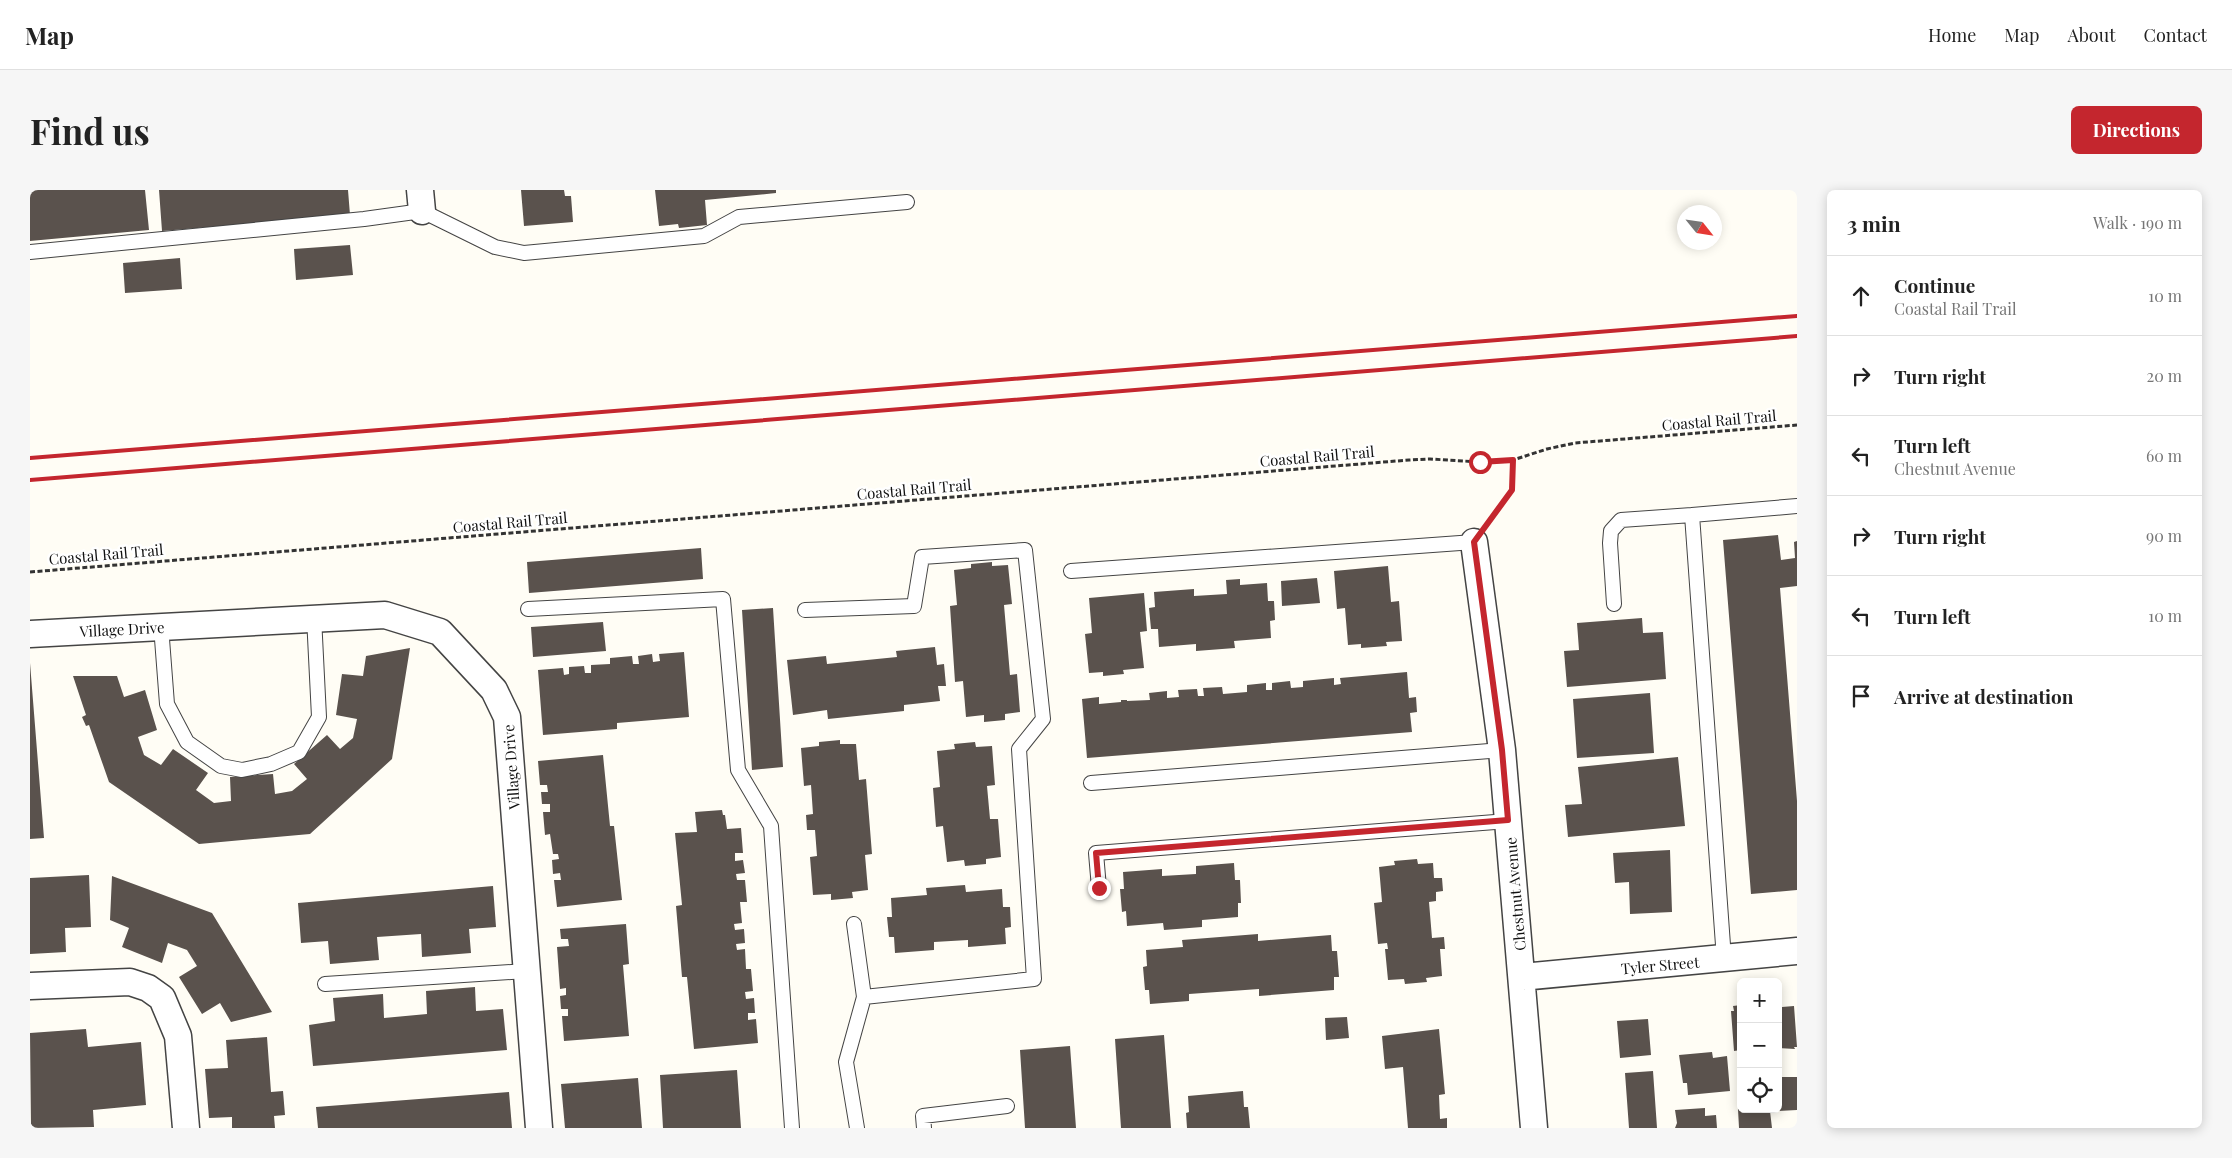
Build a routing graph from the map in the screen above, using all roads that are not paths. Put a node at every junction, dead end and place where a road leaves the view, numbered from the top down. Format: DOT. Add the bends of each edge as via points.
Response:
graph roads {
  1 [pos="421,200"];
  2 [pos="908,202"];
  3 [pos="30,252"];
  4 [pos="1797,506"];
  5 [pos="1692,516"];
  6 [pos="1474,542"];
  7 [pos="1071,571"];
  8 [pos="1614,604"];
  9 [pos="528,609"];
  10 [pos="805,610"];
  11 [pos="314,618"];
  12 [pos="161,626"];
  13 [pos="30,634"];
  14 [pos="1502,750"];
  15 [pos="1091,783"];
  16 [pos="1508,820"];
  17 [pos="1099,888"];
  18 [pos="854,924"];
  19 [pos="1797,951"];
  20 [pos="1724,959"];
  21 [pos="526,971"];
  22 [pos="1522,977"];
  23 [pos="324,984"];
  24 [pos="30,986"];
  25 [pos="864,997"];
  26 [pos="1007,1106"];
  27 [pos="186,1128"];
  28 [pos="539,1128"];
  29 [pos="792,1128"];
  30 [pos="857,1128"];
  31 [pos="924,1128"];
  32 [pos="1534,1128"];
  1 -- 2 [label="lane" via="495,247 524,253 704,236 739,218"];
  1 -- 3 [label="lane" via="364,219"];
  4 -- 5 [label="lane"];
  5 -- 8 [label="lane" via="1621,520 1611,531"];
  5 -- 20 [label="lane"];
  6 -- 7 [label="lane"];
  6 -- 14 [label="street, Chestnut Avenue"];
  9 -- 29 [label="lane" via="724,599 738,770 770,826"];
  10 -- 25 [label="lane" via="914,606 922,556 1025,550 1042,718 1020,749 1034,979"];
  11 -- 12 [label="street, Village Drive"];
  11 -- 12 [label="lane" via="319,718 299,752 271,764 242,770 222,766 187,742 167,704"];
  11 -- 21 [label="street, Village Drive" via="385,615 440,632 494,690 507,717"];
  12 -- 13 [label="street, Village Drive"];
  14 -- 15 [label="lane"];
  14 -- 16 [label="street, Chestnut Avenue"];
  16 -- 17 [label="lane" via="1096,853"];
  16 -- 22 [label="street, Chestnut Avenue"];
  18 -- 25 [label="lane"];
  19 -- 20 [label="street, Tyler Street"];
  20 -- 22 [label="street, Tyler Street"];
  21 -- 23 [label="lane"];
  21 -- 28 [label="street, Village Drive"];
  22 -- 32 [label="street, Chestnut Avenue"];
  24 -- 27 [label="street" via="130,982 148,988 162,998 178,1036"];
  25 -- 30 [label="lane" via="846,1062"];
  26 -- 31 [label="lane" via="923,1116"];
}
